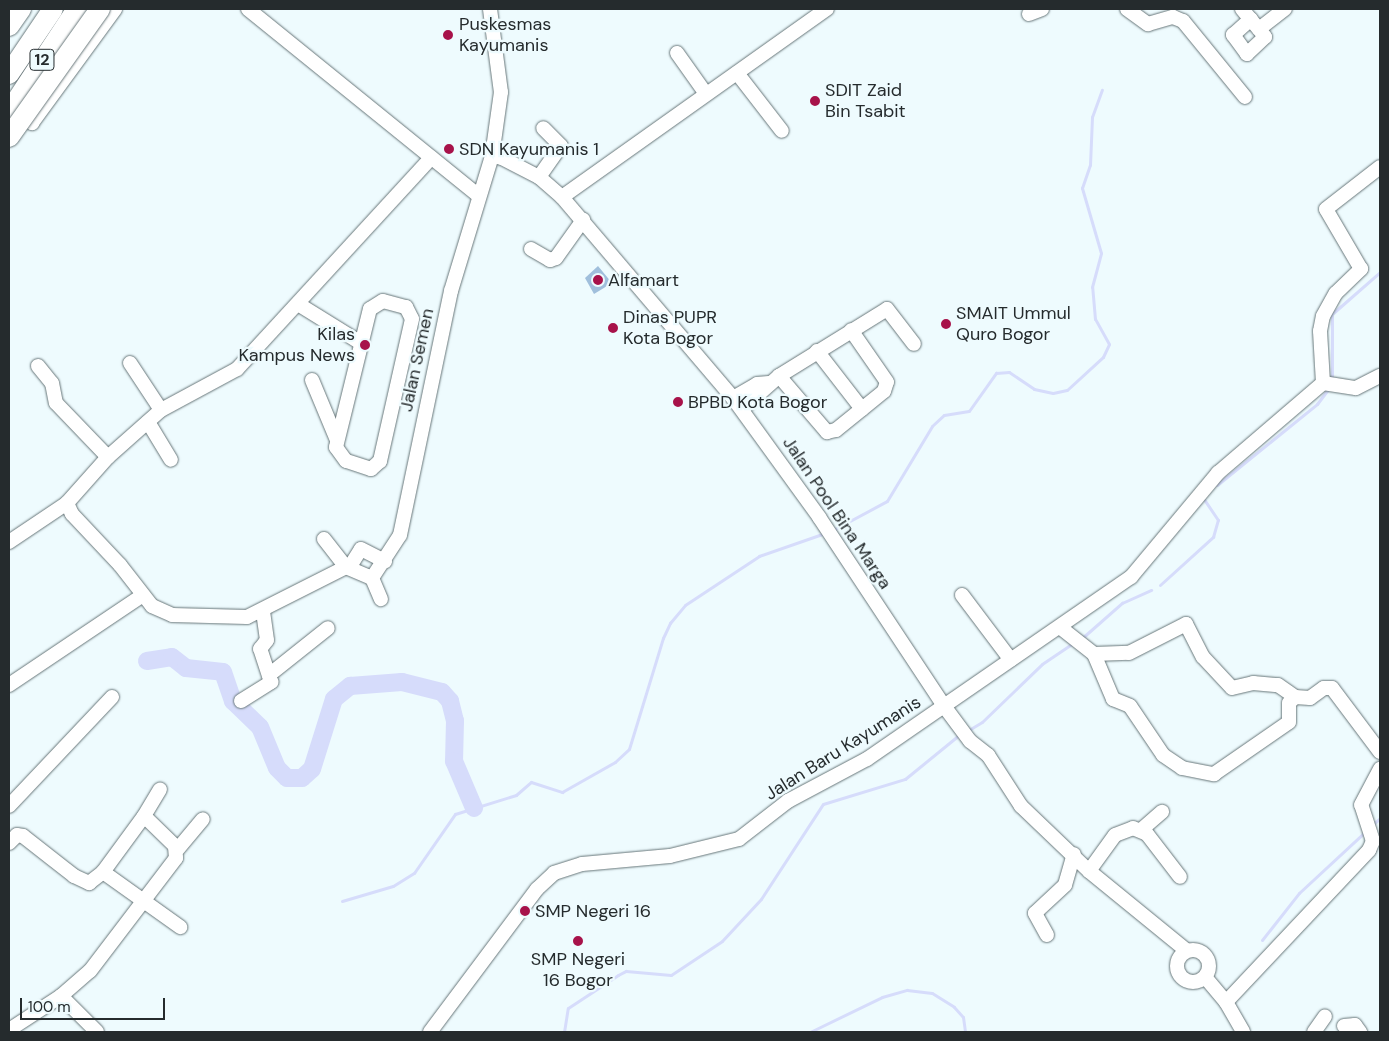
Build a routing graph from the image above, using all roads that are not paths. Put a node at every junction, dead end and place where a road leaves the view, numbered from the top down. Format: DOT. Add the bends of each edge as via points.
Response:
graph roads {
  1 [pos="21,9"];
  2 [pos="53,9"];
  3 [pos="77,9"];
  4 [pos="100,9"];
  5 [pos="115,9"];
  6 [pos="248,9"];
  7 [pos="490,9"];
  8 [pos="827,9"];
  9 [pos="1126,9"];
  10 [pos="1285,9"];
  11 [pos="1251,19"];
  12 [pos="9,26"];
  13 [pos="677,53"];
  14 [pos="737,73"];
  15 [pos="9,74"];
  16 [pos="706,94"];
  17 [pos="1245,97"];
  18 [pos="11,108"];
  19 [pos="543,128"];
  20 [pos="782,131"];
  21 [pos="9,137"];
  22 [pos="492,156"];
  23 [pos="432,158"];
  24 [pos="1380,167"];
  25 [pos="539,177"];
  26 [pos="479,196"];
  27 [pos="562,196"];
  28 [pos="583,220"];
  29 [pos="530,249"];
  30 [pos="298,304"];
  31 [pos="851,330"];
  32 [pos="361,343"];
  33 [pos="914,344"];
  34 [pos="817,351"];
  35 [pos="130,363"];
  36 [pos="38,366"];
  37 [pos="1380,376"];
  38 [pos="312,380"];
  39 [pos="774,380"];
  40 [pos="1330,385"];
  41 [pos="738,404"];
  42 [pos="862,409"];
  43 [pos="161,410"];
  44 [pos="148,422"];
  45 [pos="336,440"];
  46 [pos="108,457"];
  47 [pos="171,460"];
  48 [pos="67,503"];
  49 [pos="324,539"];
  50 [pos="9,542"];
  51 [pos="385,560"];
  52 [pos="347,567"];
  53 [pos="372,578"];
  54 [pos="143,595"];
  55 [pos="962,595"];
  56 [pos="381,599"];
  57 [pos="263,610"];
  58 [pos="328,628"];
  59 [pos="1069,636"];
  60 [pos="1094,654"];
  61 [pos="1012,660"];
  62 [pos="269,675"];
  63 [pos="9,685"];
  64 [pos="112,697"];
  65 [pos="1294,697"];
  66 [pos="241,701"];
  67 [pos="948,711"];
  68 [pos="1380,752"];
  69 [pos="1380,770"];
  70 [pos="160,789"];
  71 [pos="1380,789"];
  72 [pos="9,806"];
  73 [pos="1362,810"];
  74 [pos="1162,812"];
  75 [pos="144,816"];
  76 [pos="203,819"];
  77 [pos="1141,830"];
  78 [pos="9,843"];
  79 [pos="177,850"];
  80 [pos="1074,854"];
  81 [pos="1089,871"];
  82 [pos="103,872"];
  83 [pos="1180,877"];
  84 [pos="144,902"];
  85 [pos="180,927"];
  86 [pos="1046,935"];
  87 [pos="1186,950"];
  88 [pos="1205,977"];
  89 [pos="61,996"];
  90 [pos="1226,1002"];
  91 [pos="1325,1016"];
  92 [pos="1344,1026"];
  93 [pos="10,1029"];
  94 [pos="97,1032"];
  95 [pos="430,1032"];
  96 [pos="1243,1032"];
  97 [pos="1314,1032"];
  98 [pos="1360,1032"];
  1 -- 12 [label="highway"];
  2 -- 15 [label="highway, 12"];
  3 -- 18 [label="highway, 12"];
  4 -- 21 [label="highway, bridge"];
  5 -- 18 [label="street" via="32,123"];
  6 -- 23 [label="street"];
  7 -- 22 [label="street" via="501,92"];
  8 -- 14 [label="street"];
  9 -- 17 [label="street" via="1148,24 1173,17 1183,21"];
  10 -- 11 [label="street"];
  13 -- 16 [label="street"];
  14 -- 16 [label="street"];
  14 -- 20 [label="street"];
  16 -- 27 [label="street"];
  19 -- 25 [label="street" via="561,146"];
  22 -- 25 [label="street, Jalan Pool Bina Marga"];
  22 -- 26 [label="street"];
  23 -- 26 [label="street"];
  23 -- 30 [label="street"];
  24 -- 40 [label="street" via="1326,209 1362,270 1336,293 1323,316 1320,331"];
  25 -- 27 [label="street, Jalan Pool Bina Marga"];
  26 -- 51 [label="street, Jalan Semen" via="451,291 400,535"];
  27 -- 28 [label="street, Jalan Pool Bina Marga"];
  28 -- 29 [label="street" via="556,258 550,260"];
  28 -- 41 [label="street, Jalan Pool Bina Marga"];
  30 -- 32 [label="street"];
  30 -- 43 [label="street" via="229,375"];
  31 -- 33 [label="street" via="889,309"];
  31 -- 34 [label="street"];
  31 -- 42 [label="street" via="887,382 884,391"];
  32 -- 45 [label="street"];
  32 -- 45 [label="street" via="370,309 376,303 383,301 409,311 412,319 378,464 371,469 346,461 337,452"];
  34 -- 39 [label="street"];
  34 -- 42 [label="street"];
  35 -- 43 [label="street"];
  36 -- 46 [label="street" via="52,383 56,403"];
  37 -- 40 [label="street" via="1356,388"];
  38 -- 45 [label="street"];
  39 -- 41 [label="street" via="757,384"];
  39 -- 42 [label="street" via="827,432 836,430"];
  40 -- 59 [label="street, Jalan Baru Kayumanis" via="1213,478 1142,566"];
  41 -- 67 [label="street, Jalan Pool Bina Marga" via="818,516"];
  43 -- 44 [label="street"];
  44 -- 46 [label="street"];
  44 -- 47 [label="street"];
  46 -- 48 [label="street"];
  48 -- 50 [label="street"];
  48 -- 54 [label="street" via="72,514"];
  49 -- 52 [label="street"];
  51 -- 52 [label="street" via="361,549"];
  51 -- 53 [label="street, Jalan Semen"];
  52 -- 53 [label="street"];
  52 -- 57 [label="street"];
  53 -- 56 [label="street"];
  54 -- 57 [label="street" via="157,610 183,617 239,618"];
  54 -- 63 [label="street"];
  55 -- 61 [label="street"];
  57 -- 62 [label="street" via="268,640 260,649"];
  58 -- 62 [label="street"];
  59 -- 60 [label="street"];
  59 -- 61 [label="street, Jalan Baru Kayumanis"];
  60 -- 65 [label="street" via="1129,653 1186,624 1203,657 1232,688 1252,683 1278,685"];
  60 -- 65 [label="street" via="1113,699 1132,709 1163,756 1176,765 1202,770 1210,775 1289,722 1289,703"];
  61 -- 67 [label="street, Jalan Baru Kayumanis"];
  62 -- 66 [label="street" via="270,684"];
  64 -- 72 [label="street"];
  65 -- 68 [label="street" via="1310,698 1324,688 1332,688"];
  67 -- 80 [label="street, Jalan Pool Bina Marga" via="970,741 988,755 1021,806"];
  67 -- 95 [label="street, Jalan Baru Kayumanis" via="788,801 739,839 670,856 582,864 554,874 537,889"];
  69 -- 73 [label="street"];
  70 -- 75 [label="street"];
  71 -- 73 [label="street" via="1370,805"];
  73 -- 90 [label="street" via="1369,831 1369,850"];
  74 -- 77 [label="street"];
  75 -- 79 [label="street"];
  75 -- 82 [label="street"];
  76 -- 79 [label="street"];
  77 -- 81 [label="street" via="1121,830"];
  77 -- 83 [label="street"];
  78 -- 82 [label="street" via="17,835 23,836 85,883"];
  79 -- 84 [label="street" via="176,858"];
  80 -- 81 [label="street, Jalan Pool Bina Marga"];
  80 -- 86 [label="street" via="1065,885 1035,913"];
  81 -- 87 [label="street, Jalan Pool Bina Marga"];
  82 -- 84 [label="street"];
  84 -- 85 [label="street"];
  84 -- 89 [label="street" via="100,960"];
  87 -- 88 [label="street" via="1205,954 1209,968"];
  87 -- 88 [label="street" via="1176,966 1181,977 1193,982"];
  88 -- 90 [label="street"];
  89 -- 93 [label="street"];
  89 -- 94 [label="street"];
  90 -- 96 [label="street"];
  91 -- 97 [label="street"];
  92 -- 98 [label="street" via="1355,1025"];
}
